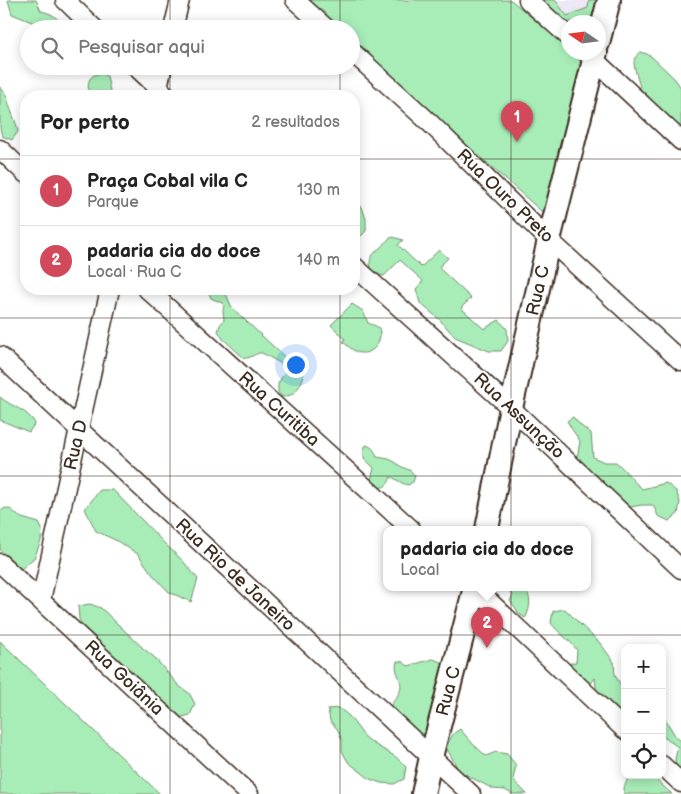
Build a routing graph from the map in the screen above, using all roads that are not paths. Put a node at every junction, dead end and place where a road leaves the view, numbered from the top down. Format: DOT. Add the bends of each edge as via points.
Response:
graph roads {
  1 [pos="65,0"];
  2 [pos="180,0"];
  3 [pos="295,0"];
  4 [pos="528,0"];
  5 [pos="609,0"];
  6 [pos="605,15"];
  7 [pos="86,20"];
  8 [pos="175,20"];
  9 [pos="317,20"];
  10 [pos="561,30"];
  11 [pos="360,59"];
  12 [pos="592,60"];
  13 [pos="602,60"];
  14 [pos="143,75"];
  15 [pos="162,75"];
  16 [pos="157,90"];
  17 [pos="160,90"];
  18 [pos="681,141"];
  19 [pos="0,149"];
  20 [pos="20,168"];
  21 [pos="549,240"];
  22 [pos="360,271"];
  23 [pos="109,295"];
  24 [pos="154,295"];
  25 [pos="0,356"];
  26 [pos="681,362"];
  27 [pos="511,408"];
  28 [pos="79,429"];
  29 [pos="408,526"];
  30 [pos="488,526"];
  31 [pos="0,563"];
  32 [pos="681,569"];
  33 [pos="474,591"];
  34 [pos="479,591"];
  35 [pos="40,600"];
  36 [pos="621,726"];
  37 [pos="431,757"];
  38 [pos="666,769"];
  39 [pos="681,783"];
  40 [pos="249,794"];
  41 [pos="423,794"];
  42 [pos="470,794"];
  1 -- 7 [label="street"];
  2 -- 8 [label="street"];
  3 -- 9 [label="street"];
  4 -- 10 [label="street"];
  5 -- 6 [label="street, Rua C"];
  11 -- 21 [label="street, Rua Ouro Preto"];
  12 -- 21 [label="street, Rua C"];
  13 -- 18 [label="street"];
  14 -- 16 [label="street"];
  15 -- 17 [label="street"];
  19 -- 20 [label="street"];
  21 -- 26 [label="street, Rua Ouro Preto"];
  21 -- 27 [label="street, Rua C"];
  22 -- 27 [label="street, Rua Assunção"];
  23 -- 28 [label="street, Rua D"];
  24 -- 29 [label="street, Rua Curitiba"];
  25 -- 28 [label="street, Rua Rio de Janeiro"];
  27 -- 30 [label="street, Rua C"];
  27 -- 32 [label="street, Rua Assunção"];
  28 -- 35 [label="street, Rua D"];
  28 -- 37 [label="street, Rua Rio de Janeiro"];
  31 -- 35 [label="street, Rua Goiânia"];
  33 -- 37 [label="street, Rua C"];
  34 -- 36 [label="street"];
  35 -- 40 [label="street, Rua Goiânia"];
  37 -- 41 [label="street, Rua C"];
  37 -- 42 [label="street, Rua Rio de Janeiro"];
  38 -- 39 [label="street"];
}
